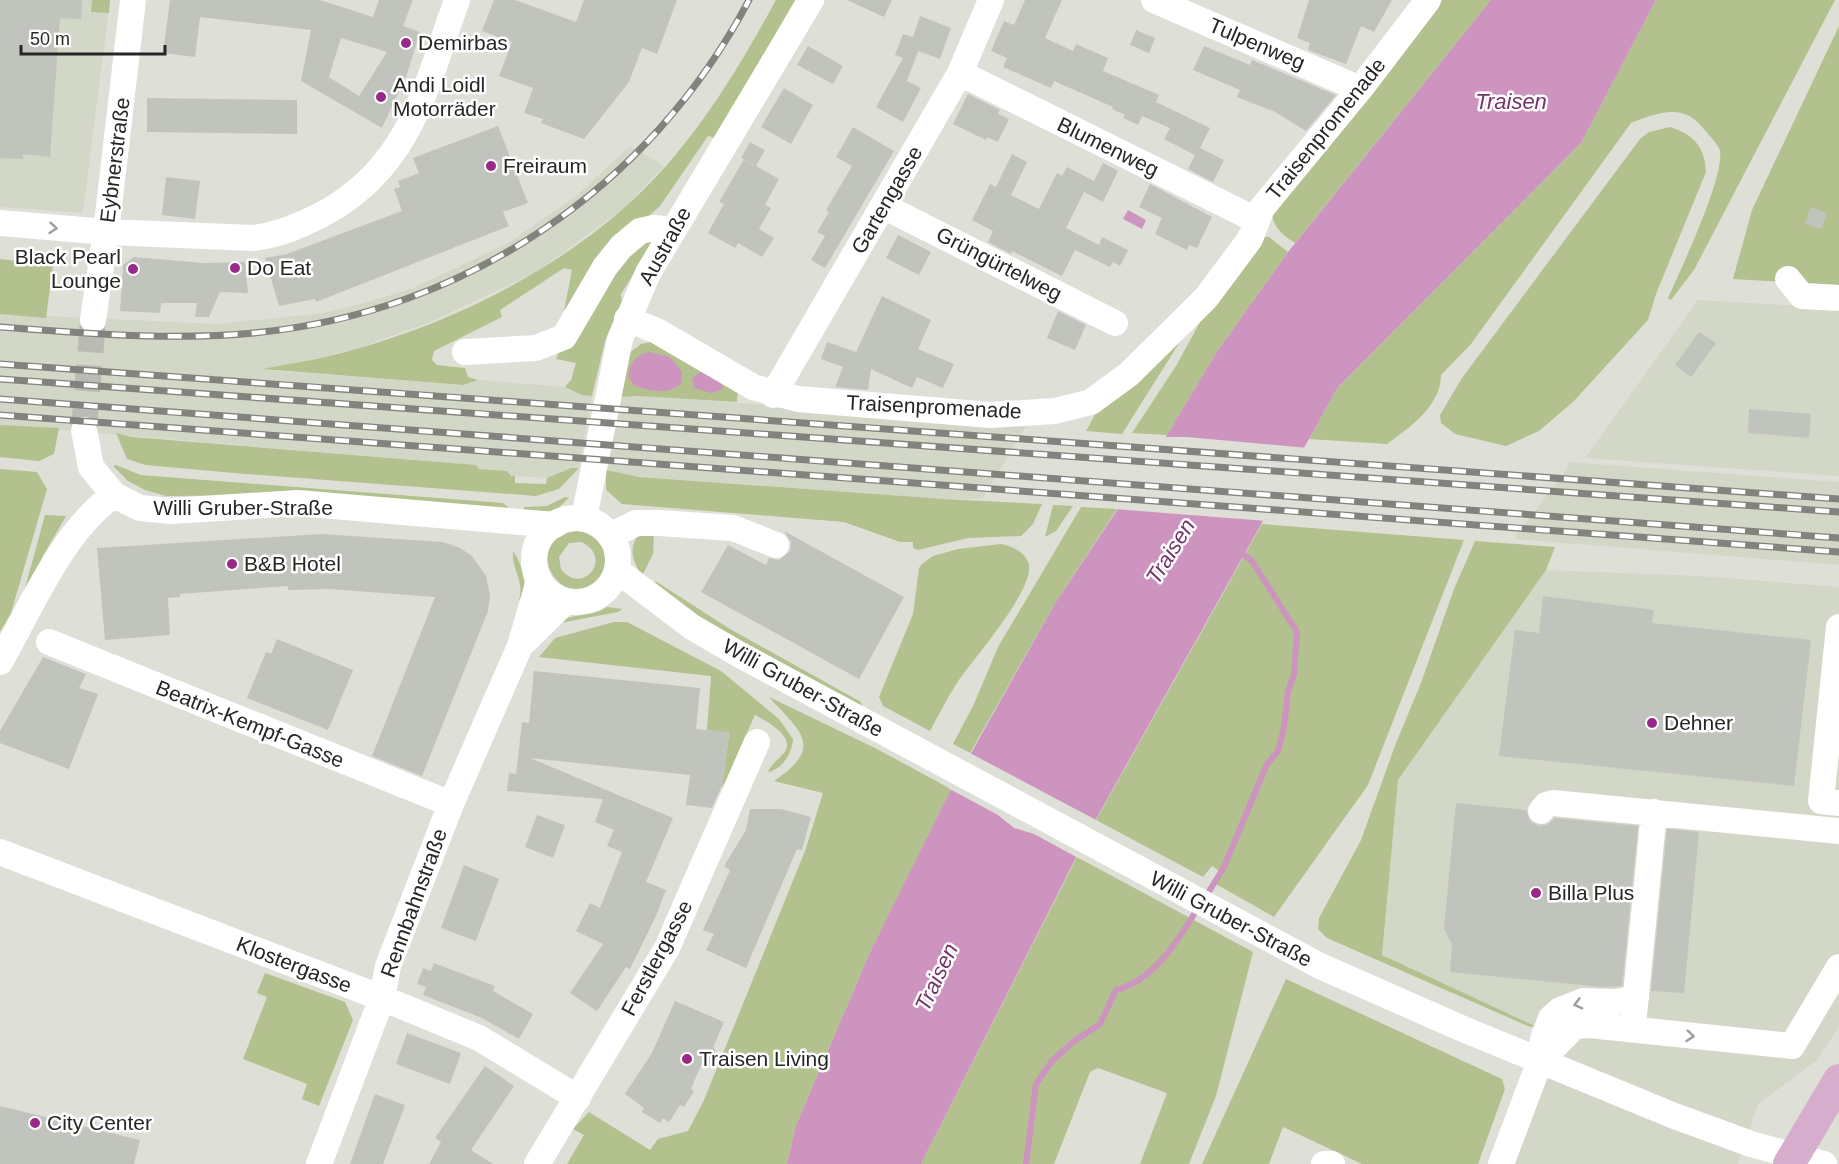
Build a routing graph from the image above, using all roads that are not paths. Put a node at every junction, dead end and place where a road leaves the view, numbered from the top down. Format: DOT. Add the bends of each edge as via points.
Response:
graph roads {
  1 [pos="133,0"];
  2 [pos="457,0"];
  3 [pos="811,0"];
  4 [pos="991,0"];
  5 [pos="1154,0"];
  6 [pos="1428,0"];
  7 [pos="960,73"];
  8 [pos="1360,89"];
  9 [pos="883,206"];
  10 [pos="1256,220"];
  11 [pos="0,223"];
  12 [pos="673,230"];
  13 [pos="106,232"];
  14 [pos="1788,279"];
  15 [pos="1839,298"];
  16 [pos="627,319"];
  17 [pos="93,320"];
  18 [pos="1115,323"];
  19 [pos="465,352"];
  20 [pos="773,394"];
  21 [pos="84,430"];
  22 [pos="114,495"];
  23 [pos="584,518"];
  24 [pos="483,520"];
  25 [pos="555,525"];
  26 [pos="610,536"];
  27 [pos="776,545"];
  28 [pos="535,554"];
  29 [pos="539,581"];
  30 [pos="611,582"];
  31 [pos="566,600"];
  32 [pos="1839,627"];
  33 [pos="50,642"];
  34 [pos="520,646"];
  35 [pos="0,662"];
  36 [pos="757,742"];
  37 [pos="1839,803"];
  38 [pos="451,804"];
  39 [pos="1542,811"];
  40 [pos="1654,812"];
  41 [pos="1839,831"];
  42 [pos="0,852"];
  43 [pos="1839,967"];
  44 [pos="382,998"];
  45 [pos="1636,998"];
  46 [pos="1632,1030"];
  47 [pos="1540,1061"];
  48 [pos="1839,1080"];
  49 [pos="578,1098"];
  50 [pos="1792,1159"];
  51 [pos="319,1164"];
  52 [pos="537,1164"];
  53 [pos="1324,1164"];
  54 [pos="1332,1164"];
  55 [pos="1501,1164"];
  56 [pos="1824,1164"];
  1 -- 13 [label="street, Eybnerstraße"];
  2 -- 13 [label="street" via="416,115 380,173 352,197 290,230 254,238"];
  3 -- 12 [label="street, Austraße"];
  4 -- 7 [label="street, Gartengasse"];
  5 -- 8 [label="street, Tulpenweg"];
  6 -- 8 [label="street, Traisenpromenade"];
  7 -- 9 [label="street, Gartengasse"];
  7 -- 10 [label="street, Blumenweg"];
  8 -- 10 [label="street, Traisenpromenade"];
  9 -- 18 [label="street, Grüngürtelweg"];
  9 -- 20 [label="street, Gartengasse"];
  10 -- 20 [label="street, Traisenpromenade" via="1250,239 1206,298 1129,374 1091,402 1055,411 990,414"];
  11 -- 13 [label="street, one-way"];
  12 -- 16 [label="street, Austraße"];
  12 -- 19 [label="street" via="639,231 621,246 564,337 536,348"];
  13 -- 17 [label="street, Eybnerstraße"];
  14 -- 15 [label="street" via="1802,296"];
  16 -- 20 [label="street, Traisenpromenade" via="657,331 753,387"];
  16 -- 23 [label="street, Austraße" via="615,359"];
  21 -- 22 [label="street" via="91,467"];
  22 -- 24 [label="street, Willi Gruber-Straße" via="140,508 171,511 298,503"];
  22 -- 35 [label="street" via="96,507 70,536"];
  23 -- 25 [label="street" via="567,519"];
  23 -- 26 [label="street" via="597,523"];
  24 -- 25 [label="street, Willi Gruber-Straße"];
  24 -- 28 [label="street, Willi Gruber-Straße"];
  25 -- 28 [label="street" via="541,536"];
  26 -- 27 [label="street" via="636,523 659,523 733,528"];
  26 -- 30 [label="street" via="619,557"];
  28 -- 29 [label="street"];
  29 -- 31 [label="street" via="549,594"];
  29 -- 34 [label="street, Rennbahnstraße"];
  30 -- 31 [label="street" via="580,602"];
  30 -- 47 [label="street, Willi Gruber-Straße" via="1273,942 1389,997"];
  31 -- 34 [label="street, Rennbahnstraße"];
  32 -- 37 [label="street" via="1821,801"];
  33 -- 38 [label="street, Beatrix-Kempf-Gasse"];
  34 -- 38 [label="street, Rennbahnstraße"];
  36 -- 49 [label="street, Ferstlergasse" via="667,948"];
  38 -- 44 [label="street, Rennbahnstraße" via="388,966"];
  39 -- 40 [label="street" via="1553,803"];
  40 -- 41 [label="street"];
  40 -- 45 [label="street"];
  42 -- 44 [label="street, Klostergasse"];
  46 -- 43 [label="street, one-way" via="1792,1046"];
  44 -- 49 [label="street, Klostergasse" via="479,1038"];
  44 -- 51 [label="street, Rennbahnstraße"];
  45 -- 46 [label="street"];
  45 -- 47 [label="street, one-way" via="1583,1002 1560,1010 1551,1018 1543,1038"];
  46 -- 47 [label="street" via="1575,1026"];
  47 -- 50 [label="street, Willi Gruber-Straße"];
  47 -- 55 [label="street"];
  48 -- 50 [label="main road"];
  49 -- 52 [label="street, Ferstlergasse"];
  50 -- 56 [label="street, Willi Gruber-Straße"];
  53 -- 54 [label="street"];
}
